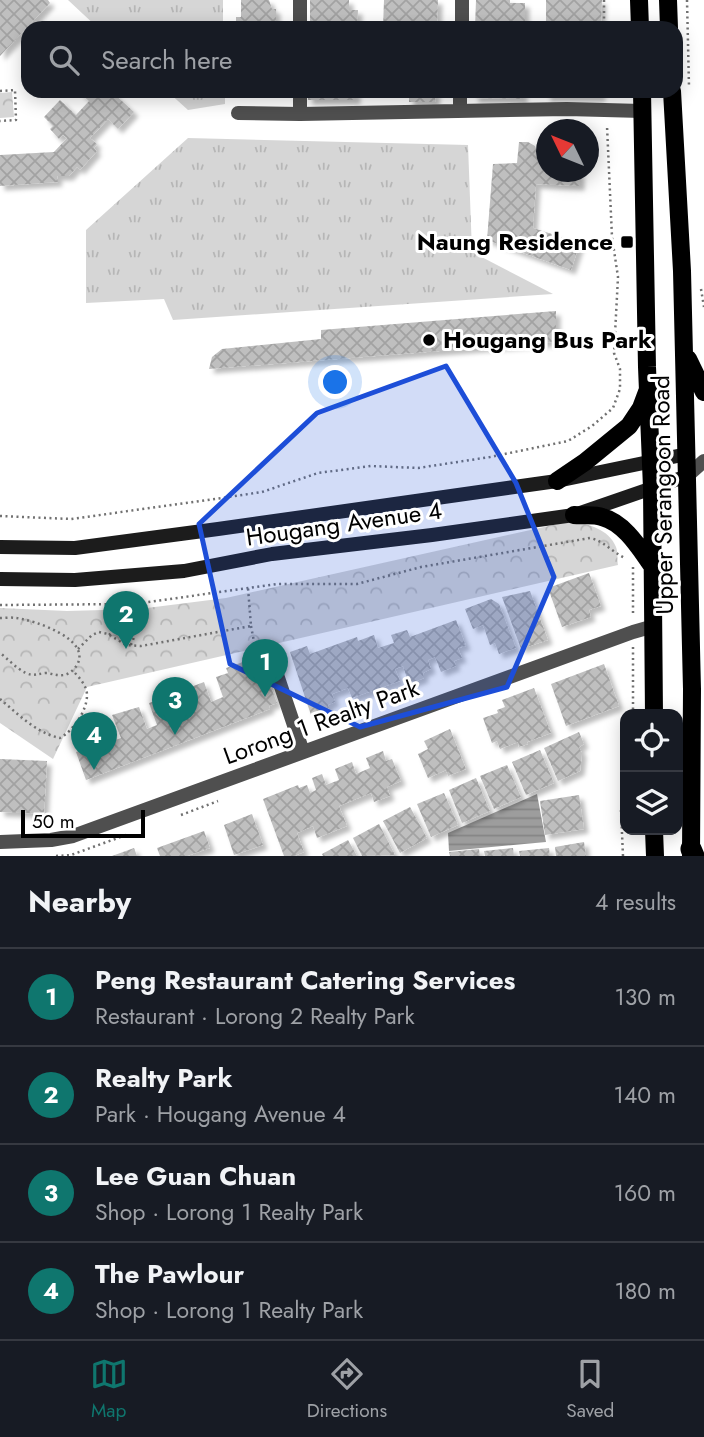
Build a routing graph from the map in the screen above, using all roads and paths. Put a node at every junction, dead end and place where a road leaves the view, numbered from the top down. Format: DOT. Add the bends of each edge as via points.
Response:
graph roads {
  1 [pos="300,0"];
  2 [pos="462,0"];
  3 [pos="604,0"];
  4 [pos="639,0"];
  5 [pos="668,0"];
  6 [pos="300,21"];
  7 [pos="462,21"];
  8 [pos="604,21"];
  9 [pos="640,21"];
  10 [pos="669,21"];
  11 [pos="0,91"];
  12 [pos="300,98"];
  13 [pos="460,98"];
  14 [pos="642,98"];
  15 [pos="672,98"];
  16 [pos="460,111"];
  17 [pos="642,111"];
  18 [pos="238,113"];
  19 [pos="300,114"];
  20 [pos="0,121"];
  21 [pos="606,123"];
  22 [pos="684,352"];
  23 [pos="649,385"];
  24 [pos="704,392"];
  25 [pos="695,454"];
  26 [pos="704,461"];
  27 [pos="651,462"];
  28 [pos="687,476"];
  29 [pos="557,481"];
  30 [pos="652,488"];
  31 [pos="574,515"];
  32 [pos="0,516"];
  33 [pos="606,545"];
  34 [pos="0,547"];
  35 [pos="653,567"];
  36 [pos="0,579"];
  37 [pos="248,588"];
  38 [pos="0,605"];
  39 [pos="0,618"];
  40 [pos="251,626"];
  41 [pos="654,626"];
  42 [pos="109,635"];
  43 [pos="130,646"];
  44 [pos="254,646"];
  45 [pos="78,649"];
  46 [pos="269,651"];
  47 [pos="0,653"];
  48 [pos="73,670"];
  49 [pos="0,699"];
  50 [pos="654,709"];
  51 [pos="303,752"];
  52 [pos="623,772"];
  53 [pos="654,835"];
  54 [pos="0,842"];
  55 [pos="692,854"];
  56 [pos="623,856"];
  57 [pos="654,856"];
  1 -- 6 [label="street"];
  2 -- 7 [label="street"];
  3 -- 8 [label="path"];
  4 -- 9 [label="main road"];
  5 -- 10 [label="main road"];
  11 -- 20 [label="path" via="15,90 16,120"];
  12 -- 19 [label="street"];
  13 -- 16 [label="street"];
  14 -- 17 [label="main road, Upper Serangoon Road"];
  15 -- 22 [label="main road, Upper Serangoon Road"];
  16 -- 17 [label="street"];
  16 -- 19 [label="street"];
  17 -- 23 [label="main road, Upper Serangoon Road"];
  18 -- 19 [label="street"];
  21 -- 32 [label="path" via="618,277 614,353 620,389 613,408 592,426 568,441 490,457 418,468 371,466 318,473 262,492 71,519"];
  22 -- 24 [label="main road"];
  22 -- 25 [label="main road, Upper Serangoon Road"];
  23 -- 27 [label="main road, Upper Serangoon Road"];
  23 -- 29 [label="main road" via="629,426"];
  25 -- 27 [label="street, Hougang Avenue 4"];
  25 -- 28 [label="main road, Upper Serangoon Road"];
  26 -- 28 [label="street"];
  27 -- 29 [label="street, Hougang Avenue 4"];
  27 -- 30 [label="main road, Upper Serangoon Road"];
  28 -- 30 [label="street, Hougang Avenue 4"];
  28 -- 55 [label="main road, Upper Serangoon Road"];
  29 -- 34 [label="street, Hougang Avenue 4" via="75,548"];
  30 -- 31 [label="street, Hougang Avenue 4"];
  30 -- 35 [label="main road, Upper Serangoon Road"];
  31 -- 35 [label="main road" via="602,517 619,526"];
  31 -- 36 [label="street, Hougang Avenue 4" via="272,554 184,571 75,580"];
  33 -- 37 [label="path" via="590,538 421,566 357,584"];
  35 -- 41 [label="main road, Upper Serangoon Road"];
  37 -- 38 [label="path" via="134,604"];
  37 -- 40 [label="path"];
  39 -- 45 [label="path" via="42,624"];
  40 -- 43 [label="path"];
  40 -- 44 [label="path"];
  41 -- 50 [label="main road, Upper Serangoon Road"];
  41 -- 51 [label="street, Lorong 1 Realty Park"];
  42 -- 43 [label="path"];
  42 -- 43 [label="path" via="121,624 129,625 134,631"];
  42 -- 45 [label="path" via="92,635"];
  45 -- 48 [label="path"];
  46 -- 51 [label="street"];
  47 -- 48 [label="path" via="26,673 62,675"];
  48 -- 49 [label="path" via="87,697 73,728 60,738 36,729"];
  51 -- 54 [label="street, Lorong 1 Realty Park" via="73,836"];
  52 -- 56 [label="path"];
  53 -- 57 [label="main road"];
}
